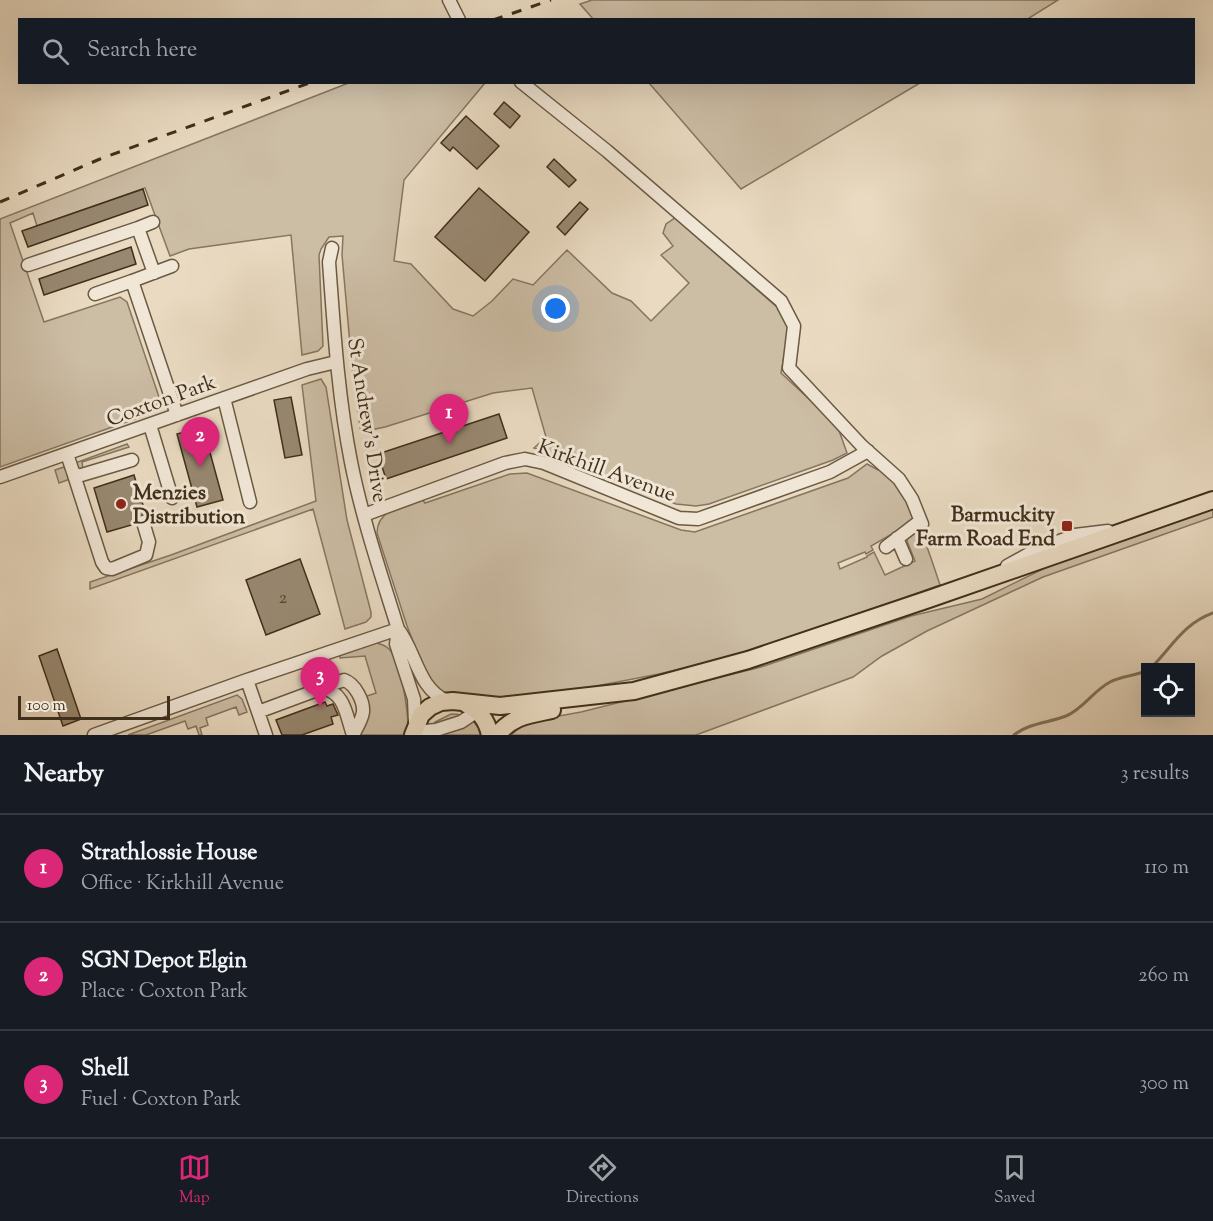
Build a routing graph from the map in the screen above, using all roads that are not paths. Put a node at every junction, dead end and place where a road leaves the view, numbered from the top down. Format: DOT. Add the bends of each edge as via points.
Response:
graph roads {
  1 [pos="449,0"];
  2 [pos="458,17"];
  3 [pos="523,84"];
  4 [pos="153,222"];
  5 [pos="138,228"];
  6 [pos="332,248"];
  7 [pos="28,265"];
  8 [pos="172,266"];
  9 [pos="154,273"];
  10 [pos="132,281"];
  11 [pos="95,294"];
  12 [pos="336,362"];
  13 [pos="224,398"];
  14 [pos="177,415"];
  15 [pos="150,425"];
  16 [pos="868,451"];
  17 [pos="67,454"];
  18 [pos="132,460"];
  19 [pos="73,472"];
  20 [pos="0,477"];
  21 [pos="172,498"];
  22 [pos="1213,500"];
  23 [pos="250,502"];
  24 [pos="364,515"];
  25 [pos="143,522"];
  26 [pos="897,538"];
  27 [pos="886,547"];
  28 [pos="906,559"];
  29 [pos="398,629"];
  30 [pos="247,680"];
  31 [pos="327,686"];
  32 [pos="595,696"];
  33 [pos="447,701"];
  34 [pos="477,706"];
  35 [pos="258,712"];
  36 [pos="414,731"];
  37 [pos="355,732"];
  38 [pos="94,735"];
  39 [pos="266,735"];
  40 [pos="490,735"];
  41 [pos="497,735"];
  1 -- 2 [label="street"];
  3 -- 16 [label="street" via="781,301 794,326 789,368"];
  4 -- 5 [label="street"];
  5 -- 7 [label="street"];
  5 -- 9 [label="street"];
  6 -- 12 [label="street, St Andrew's Drive" via="329,262"];
  8 -- 9 [label="street"];
  9 -- 10 [label="street"];
  10 -- 11 [label="street"];
  10 -- 14 [label="street"];
  12 -- 13 [label="street, Coxton Park"];
  12 -- 24 [label="street, St Andrew's Drive" via="351,461"];
  13 -- 14 [label="street, Coxton Park"];
  13 -- 23 [label="street"];
  14 -- 15 [label="street, Coxton Park"];
  15 -- 17 [label="street, Coxton Park"];
  15 -- 21 [label="street"];
  16 -- 24 [label="street, Kirkhill Avenue" via="830,472 698,519 679,518 544,463 525,459"];
  16 -- 26 [label="street" via="899,479 921,523"];
  17 -- 19 [label="street"];
  17 -- 20 [label="street, Coxton Park"];
  18 -- 19 [label="street" via="78,476"];
  19 -- 25 [label="street" via="106,568 146,555 149,542"];
  22 -- 32 [label="highway" via="748,660 634,691"];
  24 -- 29 [label="street, St Andrew's Drive"];
  26 -- 27 [label="street"];
  26 -- 28 [label="street"];
  29 -- 30 [label="street"];
  29 -- 33 [label="street, St Andrew's Drive" via="426,684"];
  29 -- 36 [label="street, St Andrew's Drive" via="396,644 414,699"];
  30 -- 35 [label="street"];
  30 -- 38 [label="street"];
  31 -- 35 [label="street"];
  31 -- 37 [label="street" via="339,696"];
  31 -- 37 [label="street" via="344,680 357,690 363,710"];
  32 -- 34 [label="highway"];
  32 -- 41 [label="highway" via="561,709 520,716"];
  33 -- 34 [label="highway"];
  33 -- 36 [label="highway" via="421,715"];
  34 -- 36 [label="street" via="461,722 436,730"];
  34 -- 40 [label="highway"];
  35 -- 39 [label="street"];
}
